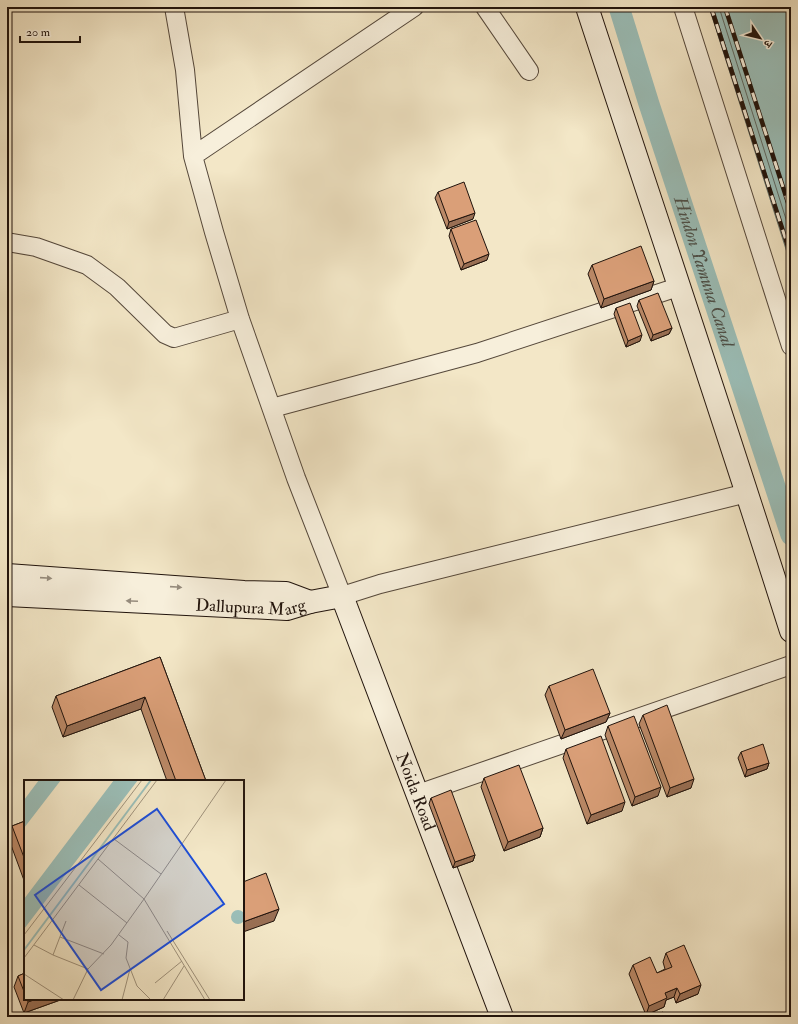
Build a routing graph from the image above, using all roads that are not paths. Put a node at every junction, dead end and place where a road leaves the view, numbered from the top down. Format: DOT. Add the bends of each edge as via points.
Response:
graph roads {
  1 [pos="175,7"];
  2 [pos="414,7"];
  3 [pos="485,7"];
  4 [pos="587,7"];
  5 [pos="683,7"];
  6 [pos="529,71"];
  7 [pos="193,156"];
  8 [pos="8,240"];
  9 [pos="678,287"];
  10 [pos="240,318"];
  11 [pos="791,346"];
  12 [pos="272,408"];
  13 [pos="747,493"];
  14 [pos="7,575"];
  15 [pos="7,595"];
  16 [pos="342,596"];
  17 [pos="310,602"];
  18 [pos="791,631"];
  19 [pos="791,665"];
  20 [pos="418,794"];
  21 [pos="502,1017"];
  1 -- 7 [label="street" via="185,70"];
  2 -- 7 [label="street"];
  3 -- 6 [label="street"];
  4 -- 9 [label="main road"];
  5 -- 11 [label="street"];
  7 -- 10 [label="street"];
  8 -- 10 [label="street" via="87,265 116,287 170,337 174,338"];
  9 -- 12 [label="street" via="477,353"];
  9 -- 13 [label="main road"];
  10 -- 12 [label="street"];
  12 -- 16 [label="street"];
  13 -- 16 [label="street" via="380,584"];
  13 -- 18 [label="main road"];
  14 -- 17 [label="main road, Dallupura Marg, one-way" via="286,593"];
  17 -- 15 [label="main road, Dallupura Marg, one-way" via="287,609"];
  16 -- 17 [label="main road"];
  16 -- 20 [label="main road, Noida Road"];
  19 -- 20 [label="street"];
  20 -- 21 [label="main road, Noida Road"];
}
